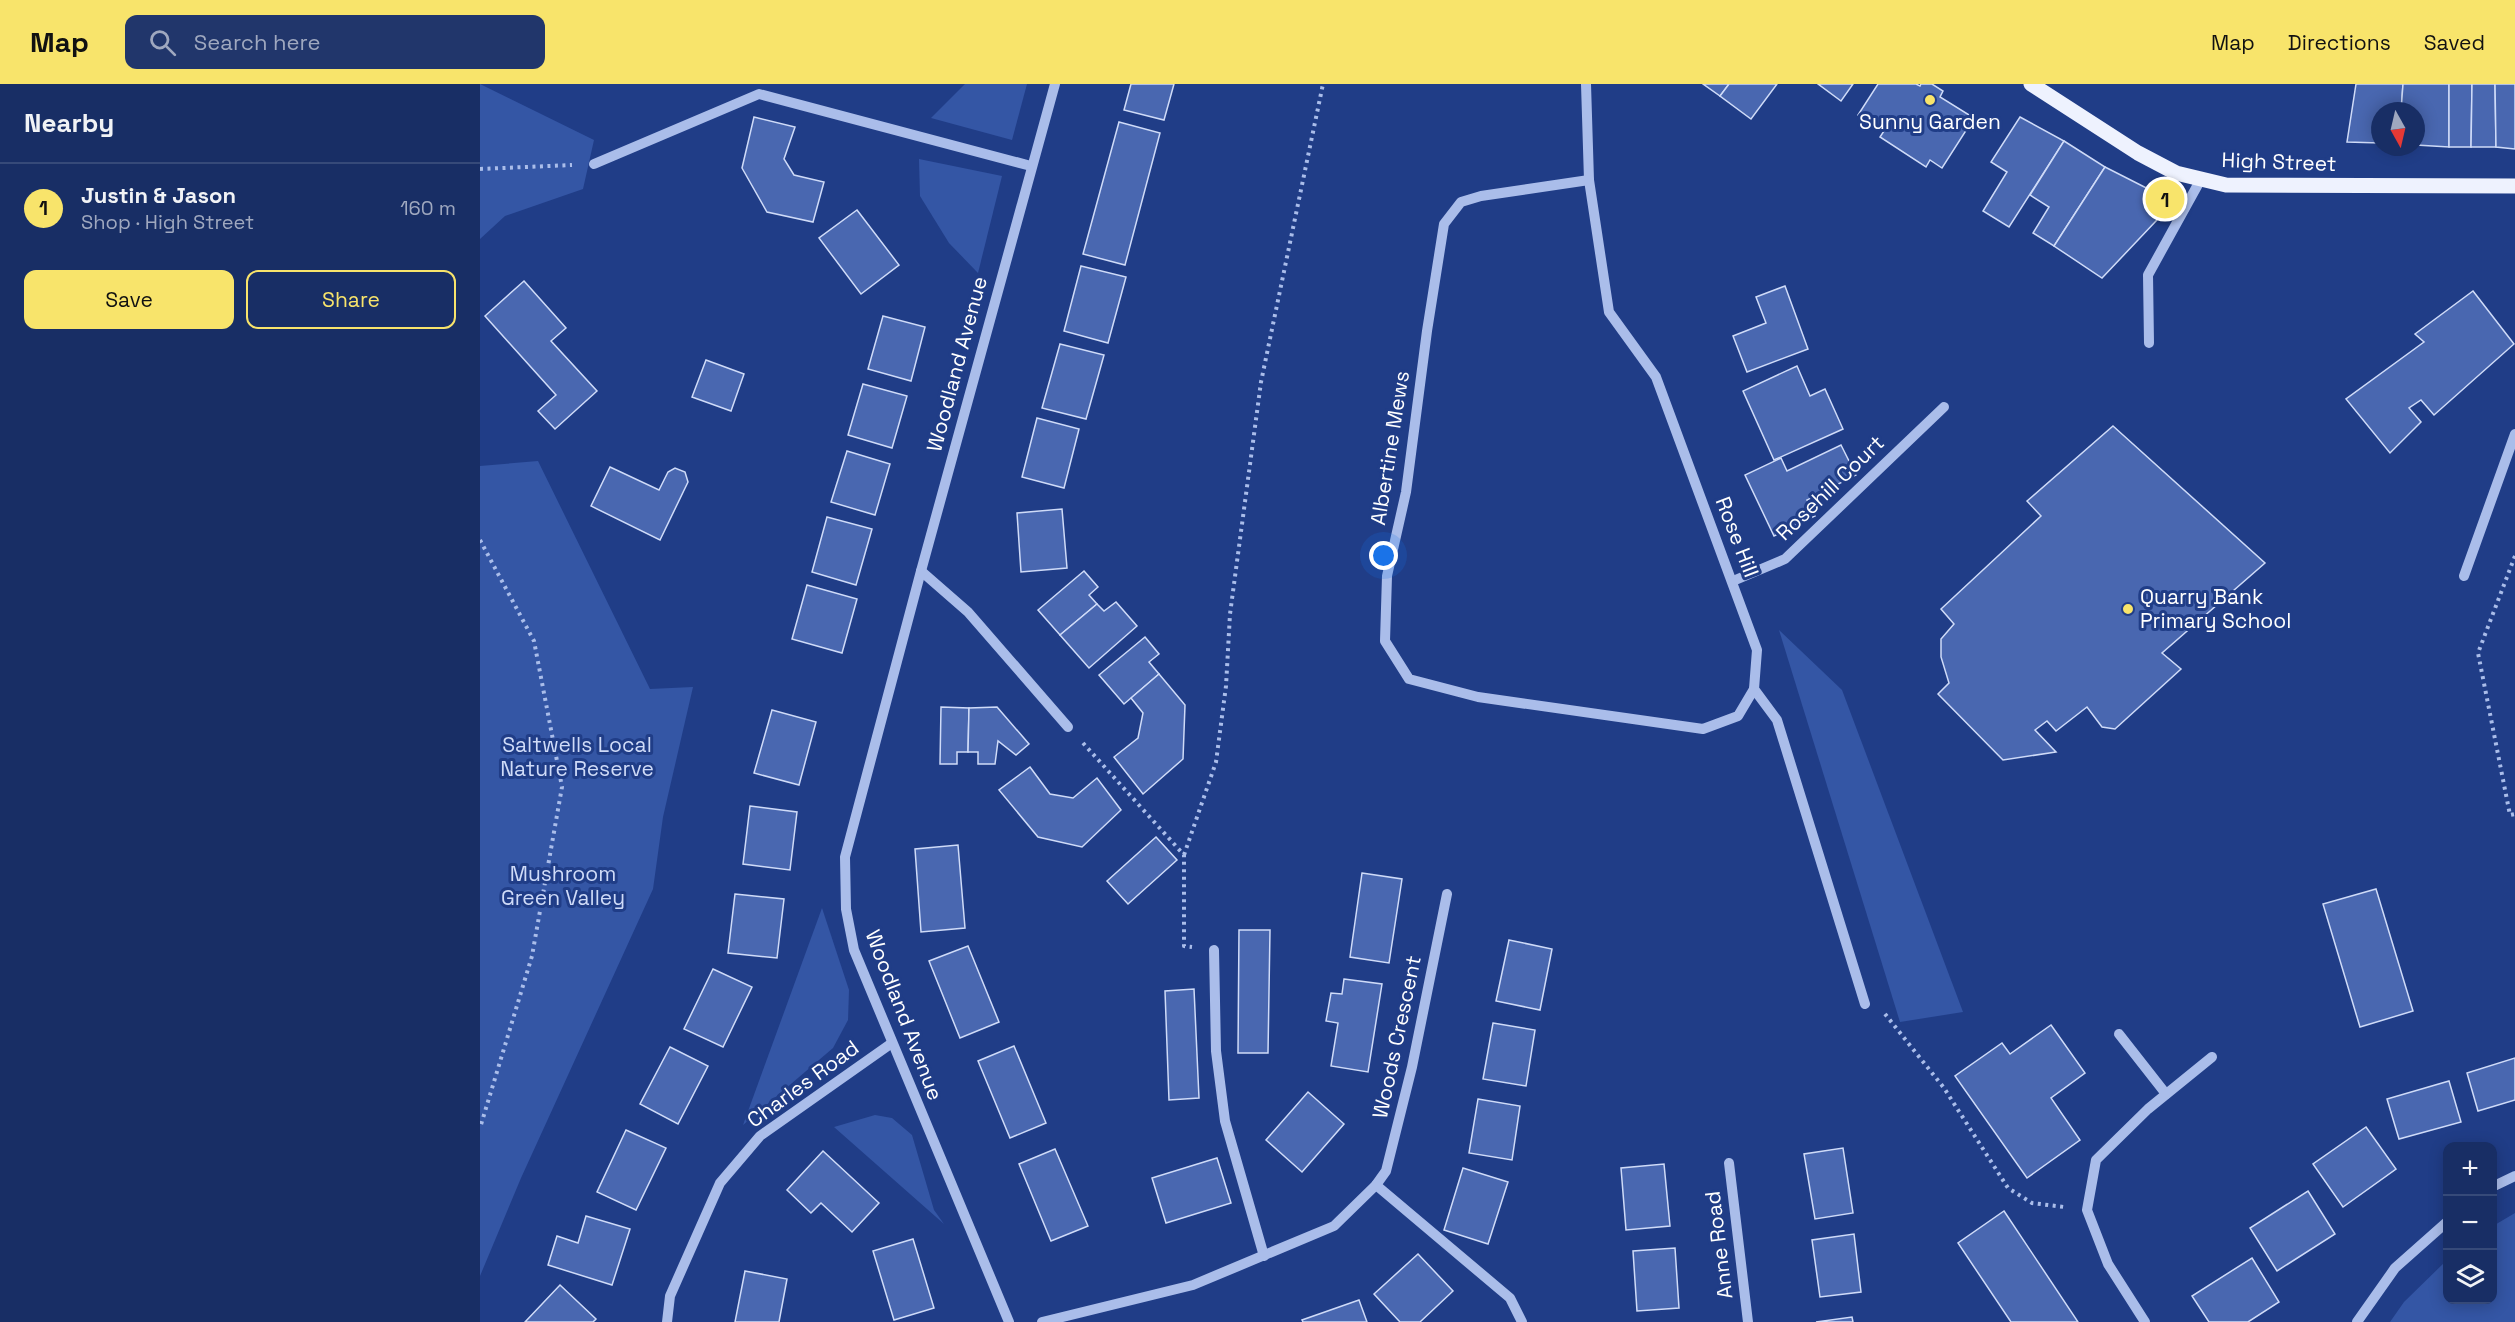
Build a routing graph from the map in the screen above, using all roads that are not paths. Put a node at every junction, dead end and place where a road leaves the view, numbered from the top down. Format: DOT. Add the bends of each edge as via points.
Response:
graph roads {
  1 [pos="1055,84"];
  2 [pos="1586,84"];
  3 [pos="2031,84"];
  4 [pos="594,164"];
  5 [pos="1031,166"];
  6 [pos="2201,179"];
  7 [pos="1588,180"];
  8 [pos="2515,186"];
  9 [pos="2149,343"];
  10 [pos="1944,407"];
  11 [pos="2515,434"];
  12 [pos="921,571"];
  13 [pos="2464,576"];
  14 [pos="1733,581"];
  15 [pos="1754,689"];
  16 [pos="1068,727"];
  17 [pos="1447,894"];
  18 [pos="1214,950"];
  19 [pos="1866,1004"];
  20 [pos="2119,1034"];
  21 [pos="892,1043"];
  22 [pos="2212,1057"];
  23 [pos="2166,1094"];
  24 [pos="1729,1164"];
  25 [pos="2515,1176"];
  26 [pos="1376,1185"];
  27 [pos="2497,1185"];
  28 [pos="2443,1226"];
  29 [pos="1264,1256"];
  30 [pos="667,1322"];
  31 [pos="1009,1322"];
  32 [pos="1042,1322"];
  33 [pos="1522,1322"];
  34 [pos="1748,1322"];
  35 [pos="2145,1322"];
  36 [pos="2357,1322"];
  1 -- 5 [label="street, Woodland Avenue"];
  2 -- 7 [label="street, Rose Hill"];
  3 -- 6 [label="main road, High Street" via="2138,153 2176,173"];
  4 -- 5 [label="street" via="759,94"];
  5 -- 12 [label="street, Woodland Avenue"];
  6 -- 8 [label="main road, High Street" via="2226,185"];
  6 -- 9 [label="street" via="2148,275"];
  7 -- 14 [label="street, Rose Hill" via="1609,312 1656,377"];
  7 -- 15 [label="street, Albertine Mews" via="1461,202 1444,224 1406,492 1387,576 1385,641 1409,679 1478,697 1703,729 1738,716"];
  10 -- 14 [label="street, Rosehill Court" via="1785,559"];
  11 -- 13 [label="street"];
  12 -- 16 [label="street" via="968,612"];
  12 -- 21 [label="street, Woodland Avenue" via="845,857 846,909 854,950"];
  14 -- 15 [label="street, Rose Hill" via="1757,650"];
  15 -- 19 [label="street" via="1777,720"];
  17 -- 26 [label="street, Woods Crescent" via="1412,1067 1386,1171"];
  18 -- 29 [label="street" via="1216,1052 1225,1121"];
  20 -- 23 [label="street"];
  21 -- 30 [label="street, Charles Road" via="760,1136 720,1183 670,1296"];
  21 -- 31 [label="street, Woodland Avenue"];
  22 -- 23 [label="street"];
  23 -- 35 [label="street" via="2096,1160 2087,1210 2108,1264"];
  24 -- 34 [label="street, Anne Road"];
  25 -- 27 [label="street"];
  26 -- 29 [label="street, Woods Crescent" via="1334,1226"];
  26 -- 33 [label="street" via="1510,1298"];
  28 -- 36 [label="street" via="2396,1268"];
  29 -- 32 [label="street, Woods Crescent" via="1193,1285"];
}
